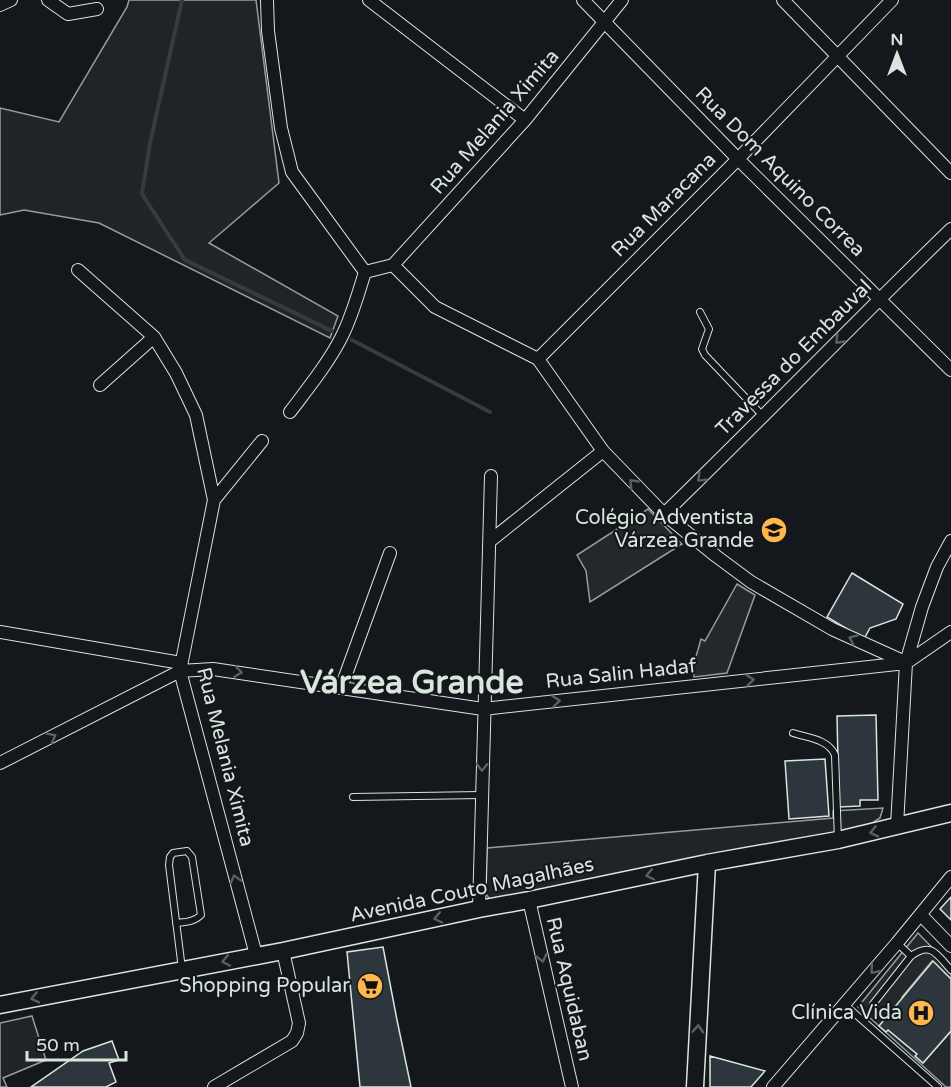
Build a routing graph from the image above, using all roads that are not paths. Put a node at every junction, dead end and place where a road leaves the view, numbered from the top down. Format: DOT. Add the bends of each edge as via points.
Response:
graph roads {
  1 [pos="11,0"];
  2 [pos="48,0"];
  3 [pos="267,0"];
  4 [pos="369,0"];
  5 [pos="583,0"];
  6 [pos="622,0"];
  7 [pos="783,0"];
  8 [pos="892,0"];
  9 [pos="0,5"];
  10 [pos="97,9"];
  11 [pos="605,21"];
  12 [pos="838,56"];
  13 [pos="525,120"];
  14 [pos="738,159"];
  15 [pos="951,172"];
  16 [pos="951,229"];
  17 [pos="393,265"];
  18 [pos="78,270"];
  19 [pos="365,272"];
  20 [pos="879,298"];
  21 [pos="700,312"];
  22 [pos="154,337"];
  23 [pos="538,359"];
  24 [pos="951,370"];
  25 [pos="100,385"];
  26 [pos="290,412"];
  27 [pos="764,417"];
  28 [pos="262,441"];
  29 [pos="603,451"];
  30 [pos="491,476"];
  31 [pos="214,500"];
  32 [pos="664,514"];
  33 [pos="951,541"];
  34 [pos="490,542"];
  35 [pos="390,553"];
  36 [pos="0,632"];
  37 [pos="951,632"];
  38 [pos="906,663"];
  39 [pos="181,667"];
  40 [pos="341,688"];
  41 [pos="483,709"];
  42 [pos="793,733"];
  43 [pos="0,763"];
  44 [pos="481,795"];
  45 [pos="353,796"];
  46 [pos="951,813"];
  47 [pos="897,826"];
  48 [pos="838,840"];
  49 [pos="707,863"];
  50 [pos="951,877"];
  51 [pos="529,900"];
  52 [pos="479,909"];
  53 [pos="921,915"];
  54 [pos="176,923"];
  55 [pos="897,943"];
  56 [pos="951,946"];
  57 [pos="283,951"];
  58 [pos="256,955"];
  59 [pos="911,956"];
  60 [pos="183,969"];
  61 [pos="951,970"];
  62 [pos="844,1004"];
  63 [pos="873,1004"];
  64 [pos="0,1005"];
  65 [pos="214,1087"];
  66 [pos="572,1087"];
  67 [pos="695,1087"];
  68 [pos="773,1087"];
  69 [pos="938,1087"];
  1 -- 9 [label="street"];
  2 -- 10 [label="street" via="68,14"];
  3 -- 19 [label="street" via="281,128 292,172"];
  4 -- 13 [label="street"];
  5 -- 11 [label="street, Rua Dom Aquino Correa"];
  6 -- 11 [label="street, Rua Melania Ximita"];
  7 -- 12 [label="street"];
  8 -- 12 [label="street, Rua Maracana"];
  11 -- 13 [label="street, Rua Melania Ximita"];
  11 -- 14 [label="street, Rua Dom Aquino Correa"];
  12 -- 14 [label="street, Rua Maracana"];
  12 -- 15 [label="street"];
  13 -- 17 [label="street, Rua Melania Ximita"];
  14 -- 20 [label="street, Rua Dom Aquino Correa"];
  14 -- 23 [label="street, Rua Maracana"];
  16 -- 20 [label="street, Travessa do Embauval"];
  17 -- 19 [label="street"];
  17 -- 23 [label="street" via="435,307"];
  18 -- 22 [label="street"];
  19 -- 26 [label="street" via="342,337"];
  20 -- 24 [label="street, Rua Dom Aquino Correa"];
  20 -- 27 [label="street, Travessa do Embauval, one-way"];
  21 -- 27 [label="lane" via="709,329 702,349 705,355"];
  22 -- 25 [label="street"];
  22 -- 31 [label="street" via="196,415"];
  23 -- 29 [label="street"];
  27 -- 32 [label="street, Travessa do Embauval, one-way"];
  28 -- 31 [label="street, Rua Melania Ximita"];
  32 -- 29 [label="street, one-way"];
  29 -- 34 [label="street"];
  30 -- 34 [label="street"];
  31 -- 39 [label="street, Rua Melania Ximita"];
  38 -- 32 [label="street, one-way" via="832,629 751,582"];
  33 -- 38 [label="street" via="922,607"];
  34 -- 41 [label="street"];
  35 -- 40 [label="street"];
  36 -- 39 [label="street"];
  37 -- 38 [label="street, Rua Salin Hadaf"];
  41 -- 38 [label="street, Rua Salin Hadaf, one-way"];
  38 -- 47 [label="street"];
  39 -- 40 [label="street, Rua Salin Hadaf, one-way"];
  43 -- 39 [label="street, one-way"];
  58 -- 39 [label="street, Rua Melania Ximita, one-way"];
  40 -- 41 [label="street, Rua Salin Hadaf"];
  41 -- 44 [label="street, one-way"];
  42 -- 48 [label="lane" via="826,743 835,754"];
  44 -- 45 [label="lane"];
  44 -- 52 [label="street"];
  46 -- 47 [label="main road, Avenida Couto Magalhães"];
  47 -- 48 [label="main road, Avenida Couto Magalhães, one-way"];
  48 -- 49 [label="main road, Avenida Couto Magalhães"];
  49 -- 51 [label="main road, Avenida Couto Magalhães, one-way"];
  67 -- 49 [label="main road, one-way"];
  50 -- 53 [label="street"];
  51 -- 52 [label="main road, Avenida Couto Magalhães"];
  51 -- 66 [label="street, Rua Aquidaban, one-way"];
  52 -- 57 [label="main road, Avenida Couto Magalhães, one-way"];
  53 -- 55 [label="street"];
  53 -- 56 [label="street"];
  54 -- 54 [label="lane" via="169,865 170,857 180,850 192,857 201,915 190,922"];
  54 -- 60 [label="lane"];
  55 -- 59 [label="lane"];
  55 -- 62 [label="street, one-way"];
  57 -- 58 [label="main road, Avenida Couto Magalhães"];
  57 -- 65 [label="street" via="299,1023 297,1033 292,1041"];
  58 -- 60 [label="main road, Avenida Couto Magalhães, one-way"];
  59 -- 61 [label="lane" via="925,948 932,950"];
  59 -- 63 [label="lane"];
  60 -- 64 [label="main road, Avenida Couto Magalhães, one-way"];
  62 -- 68 [label="street"];
  62 -- 69 [label="lane"];
}
